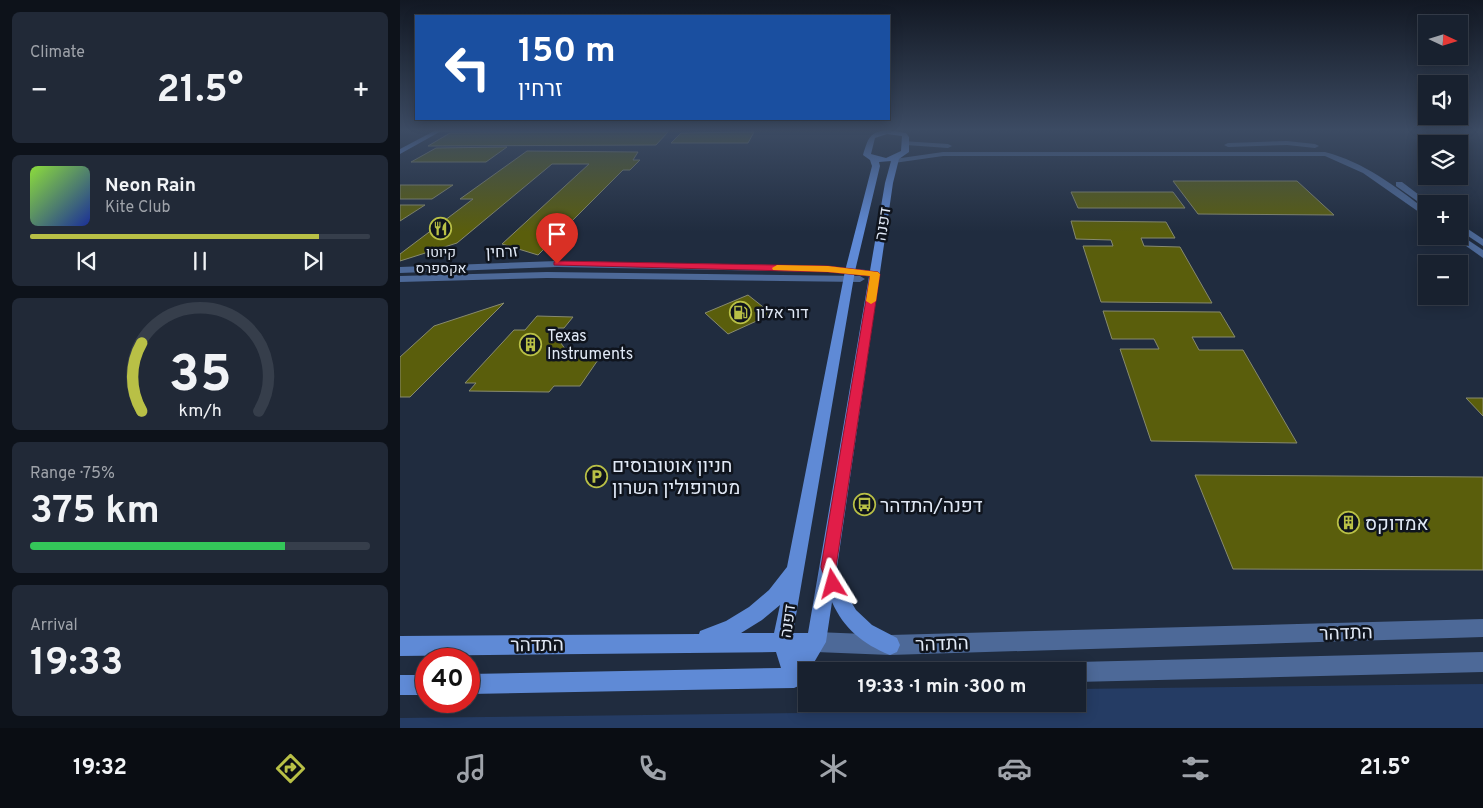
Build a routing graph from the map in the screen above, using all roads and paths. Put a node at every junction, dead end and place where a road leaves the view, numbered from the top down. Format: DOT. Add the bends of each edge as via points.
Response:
graph roads {
  1 [pos="875,164"];
  2 [pos="893,164"];
  3 [pos="1351,164"];
  4 [pos="1366,164"];
  5 [pos="1418,198"];
  6 [pos="1418,208"];
  7 [pos="1468,232"];
  8 [pos="1483,243"];
  9 [pos="1468,244"];
  10 [pos="1483,255"];
  11 [pos="400,270"];
  12 [pos="849,276"];
  13 [pos="875,276"];
  14 [pos="400,279"];
  15 [pos="796,564"];
  16 [pos="828,567"];
  17 [pos="1483,628"];
  18 [pos="782,641"];
  19 [pos="696,642"];
  20 [pos="816,642"];
  21 [pos="890,645"];
  22 [pos="400,646"];
  23 [pos="807,662"];
  24 [pos="1483,662"];
  25 [pos="1086,672"];
  26 [pos="798,674"];
  27 [pos="798,678"];
  28 [pos="480,684"];
  29 [pos="415,685"];
  30 [pos="400,686"];
  1 -- 12 [label="street, דפנה"];
  2 -- 13 [label="street, דפנה"];
  3 -- 6 [label="street"];
  4 -- 5 [label="street"];
  7 -- 8 [label="street"];
  9 -- 10 [label="street"];
  11 -- 12 [label="street, זרחין" via="557,264 828,269"];
  12 -- 13 [label="street, זרחין"];
  12 -- 14 [label="street, זרחין" via="547,274"];
  12 -- 15 [label="street, דפנה"];
  13 -- 16 [label="street, דפנה"];
  15 -- 18 [label="street, דפנה"];
  15 -- 19 [label="street" via="785,585 768,605 748,620"];
  16 -- 20 [label="street, דפנה"];
  16 -- 21 [label="street" via="848,616 859,628"];
  17 -- 21 [label="street, התדהר"];
  18 -- 19 [label="street, התדהר"];
  18 -- 20 [label="street, התדהר"];
  18 -- 26 [label="street, דפנה"];
  19 -- 22 [label="street, התדהר"];
  20 -- 21 [label="street, התדהר"];
  20 -- 23 [label="street, דפנה"];
  24 -- 25 [label="street, התדהר"];
  27 -- 28 [label="street"];
  29 -- 30 [label="street"];
}
